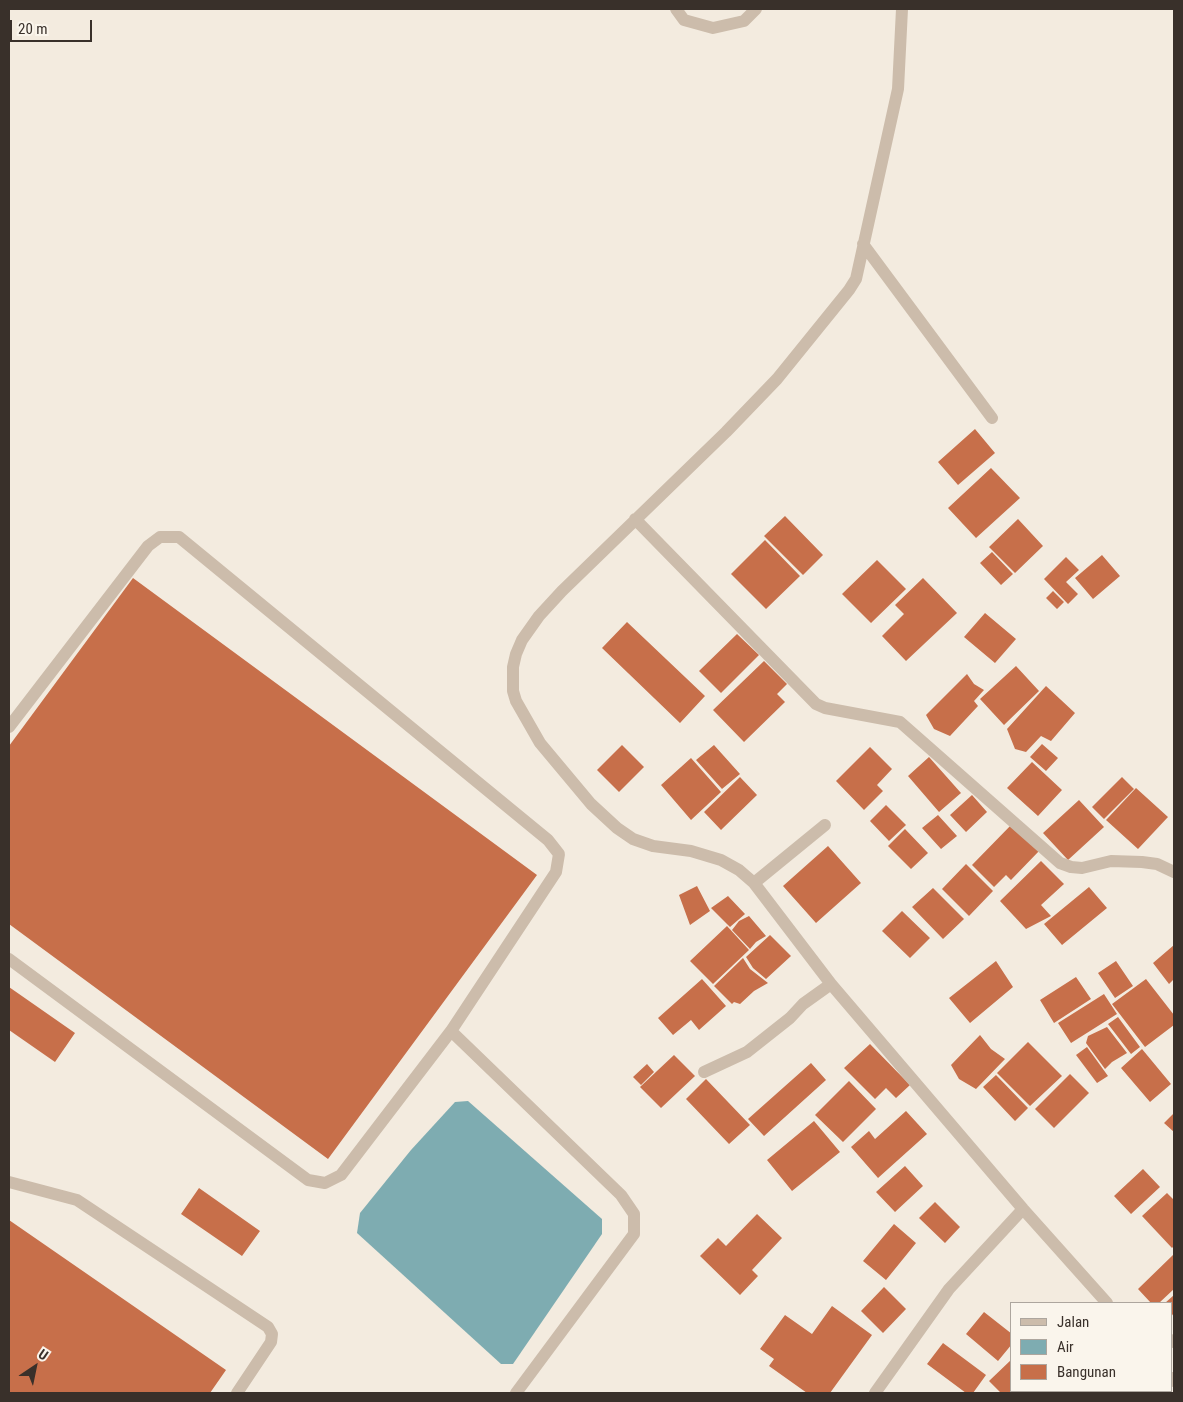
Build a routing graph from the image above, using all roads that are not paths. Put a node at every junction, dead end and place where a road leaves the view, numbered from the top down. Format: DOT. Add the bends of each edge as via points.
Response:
graph roads {
  1 [pos="676,9"];
  2 [pos="756,9"];
  3 [pos="902,9"];
  4 [pos="863,244"];
  5 [pos="992,418"];
  6 [pos="635,519"];
  7 [pos="9,727"];
  8 [pos="825,825"];
  9 [pos="1174,872"];
  10 [pos="754,883"];
  11 [pos="9,959"];
  12 [pos="831,984"];
  13 [pos="450,1031"];
  14 [pos="704,1072"];
  15 [pos="9,1182"];
  16 [pos="1023,1209"];
  17 [pos="1106,1302"];
  18 [pos="237,1393"];
  19 [pos="516,1393"];
  20 [pos="875,1393"];
  1 -- 2 [label="street" via="684,20 712,28 744,21"];
  3 -- 4 [label="street" via="898,90"];
  4 -- 5 [label="street"];
  4 -- 6 [label="street" via="856,279 849,290 777,379"];
  6 -- 9 [label="street" via="816,704 900,722 1060,863 1082,868 1111,860 1142,862 1157,864"];
  6 -- 10 [label="street" via="562,591 522,640 514,668 516,701 540,743 591,804 617,828 633,839 653,846 691,850 721,860"];
  7 -- 13 [label="street" via="148,546 160,537 179,537 548,840 559,854 556,872"];
  8 -- 10 [label="street"];
  10 -- 12 [label="street"];
  11 -- 13 [label="street" via="308,1180 325,1184 341,1175"];
  12 -- 14 [label="street" via="747,1052"];
  12 -- 16 [label="street"];
  13 -- 19 [label="street" via="621,1195 634,1214 634,1234"];
  15 -- 18 [label="street" via="77,1200 268,1327 272,1334 271,1342"];
  16 -- 17 [label="street"];
  16 -- 20 [label="street" via="949,1289"];
}
